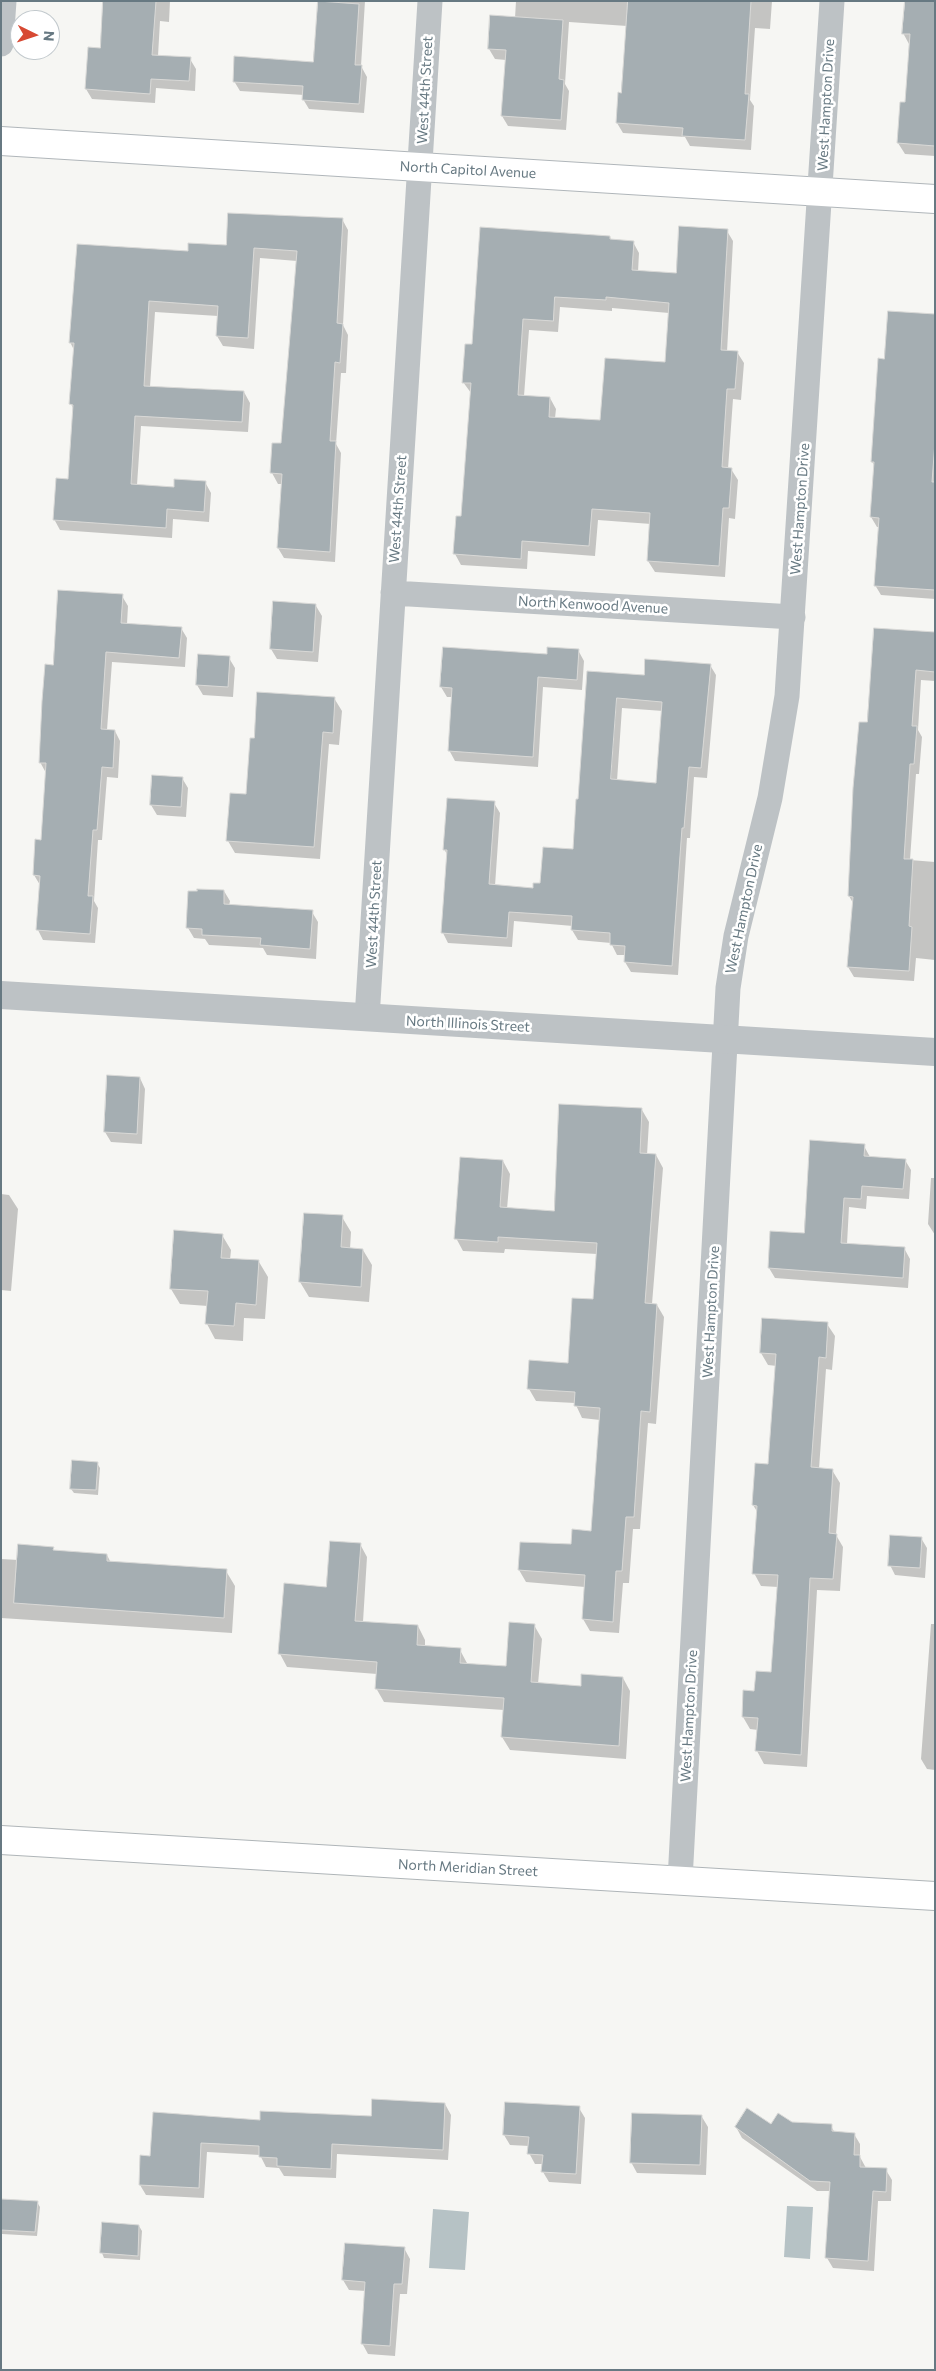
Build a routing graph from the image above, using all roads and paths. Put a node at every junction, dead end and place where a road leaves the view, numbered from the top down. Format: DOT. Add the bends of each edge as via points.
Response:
graph roads {
  1 [pos="4,1"];
  2 [pos="430,1"];
  3 [pos="832,1"];
  4 [pos="1,44"];
  5 [pos="1,141"];
  6 [pos="420,167"];
  7 [pos="821,191"];
  8 [pos="935,199"];
  9 [pos="392,593"];
  10 [pos="793,617"];
  11 [pos="1,995"];
  12 [pos="368,1018"];
  13 [pos="726,1039"];
  14 [pos="935,1052"];
  15 [pos="1,1840"];
  16 [pos="680,1880"];
  17 [pos="935,1896"];
  1 -- 4 [label="street"];
  2 -- 6 [label="street, West 44th Street"];
  3 -- 7 [label="street, West Hampton Drive"];
  5 -- 6 [label="main road, North Capitol Avenue"];
  6 -- 7 [label="main road, North Capitol Avenue"];
  6 -- 9 [label="street, West 44th Street"];
  7 -- 8 [label="main road, North Capitol Avenue"];
  7 -- 10 [label="street, West Hampton Drive"];
  9 -- 10 [label="street, North Kenwood Avenue"];
  9 -- 12 [label="street, West 44th Street"];
  10 -- 13 [label="street, West Hampton Drive" via="782,734 770,798 733,949"];
  11 -- 12 [label="street, North Illinois Street"];
  12 -- 13 [label="street, North Illinois Street"];
  13 -- 14 [label="street, North Illinois Street"];
  13 -- 16 [label="street, West Hampton Drive"];
  15 -- 16 [label="main road, North Meridian Street"];
  16 -- 17 [label="main road, North Meridian Street"];
}
